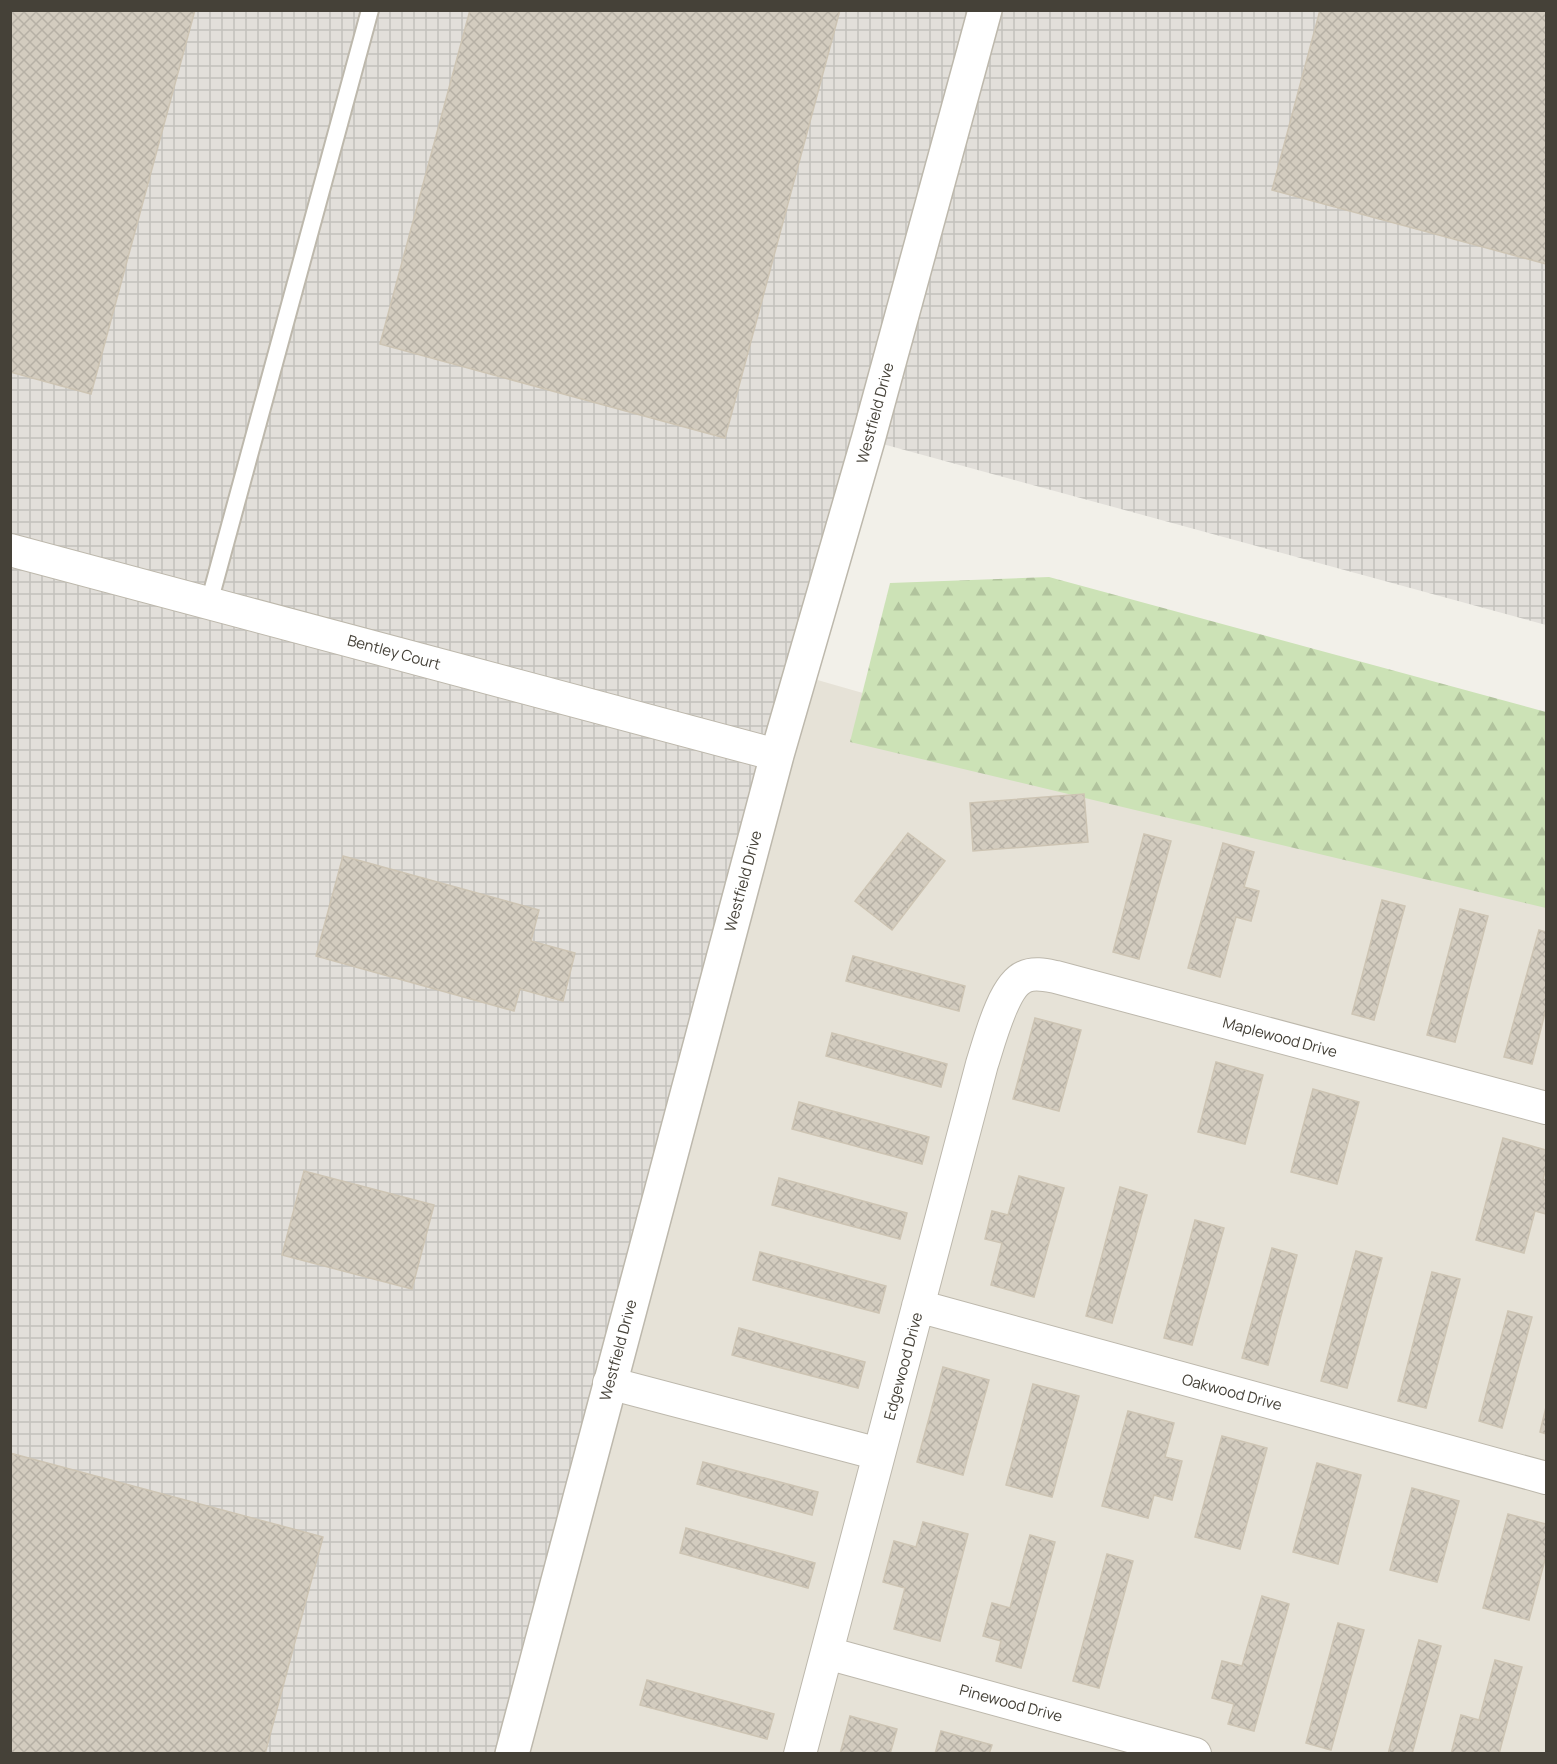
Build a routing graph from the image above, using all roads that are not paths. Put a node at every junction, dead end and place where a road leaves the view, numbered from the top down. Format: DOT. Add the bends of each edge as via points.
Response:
graph roads {
  1 [pos="370,10"];
  2 [pos="985,10"];
  3 [pos="10,550"];
  4 [pos="209,603"];
  5 [pos="777,755"];
  6 [pos="1015,983"];
  7 [pos="1546,1108"];
  8 [pos="918,1306"];
  9 [pos="609,1383"];
  10 [pos="879,1454"];
  11 [pos="1546,1478"];
  12 [pos="827,1653"];
  13 [pos="512,1754"];
  14 [pos="800,1754"];
  15 [pos="1195,1754"];
  1 -- 4 [label="lane"];
  2 -- 5 [label="street, Westfield Drive"];
  3 -- 4 [label="street, Bentley Court"];
  4 -- 5 [label="street, Bentley Court"];
  5 -- 9 [label="street, Westfield Drive"];
  6 -- 7 [label="street, Maplewood Drive" via="1024,976 1056,977"];
  6 -- 8 [label="street, Edgewood Drive" via="1002,1004 982,1064"];
  8 -- 10 [label="street, Edgewood Drive"];
  8 -- 11 [label="street, Oakwood Drive"];
  9 -- 10 [label="street"];
  9 -- 13 [label="street, Westfield Drive"];
  10 -- 12 [label="street, Edgewood Drive"];
  12 -- 14 [label="street, Edgewood Drive"];
  12 -- 15 [label="street, Pinewood Drive"];
}
